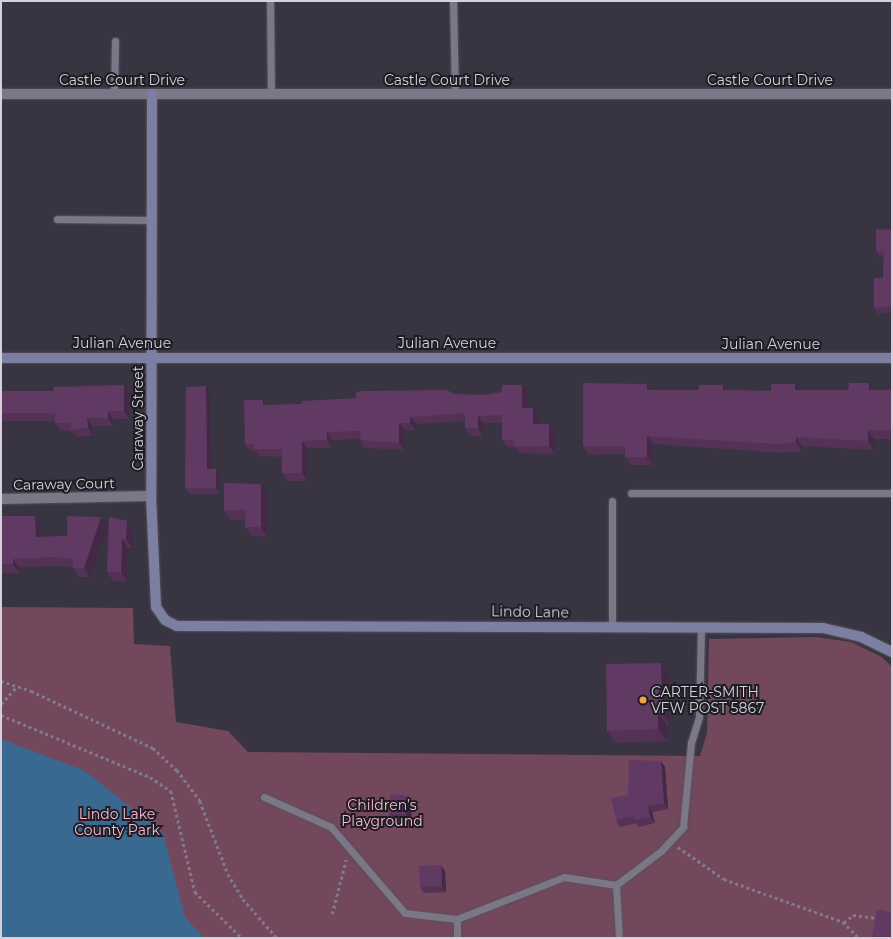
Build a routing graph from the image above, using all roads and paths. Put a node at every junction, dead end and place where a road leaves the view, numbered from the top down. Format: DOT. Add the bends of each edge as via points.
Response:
graph roads {
  1 [pos="270,1"];
  2 [pos="453,1"];
  3 [pos="115,41"];
  4 [pos="1,94"];
  5 [pos="114,94"];
  6 [pos="152,94"];
  7 [pos="271,94"];
  8 [pos="455,94"];
  9 [pos="892,94"];
  10 [pos="57,218"];
  11 [pos="152,220"];
  12 [pos="152,357"];
  13 [pos="1,358"];
  14 [pos="892,358"];
  15 [pos="632,493"];
  16 [pos="892,493"];
  17 [pos="151,496"];
  18 [pos="1,499"];
  19 [pos="612,501"];
  20 [pos="165,620"];
  21 [pos="612,627"];
  22 [pos="701,628"];
  23 [pos="892,652"];
  24 [pos="1,681"];
  25 [pos="17,686"];
  26 [pos="1,704"];
  27 [pos="1,715"];
  28 [pos="264,797"];
  29 [pos="672,839"];
  30 [pos="350,853"];
  31 [pos="616,885"];
  32 [pos="332,914"];
  33 [pos="457,919"];
  34 [pos="880,919"];
  35 [pos="844,923"];
  36 [pos="242,938"];
  37 [pos="277,938"];
  38 [pos="457,938"];
  39 [pos="619,938"];
  40 [pos="859,938"];
  1 -- 7 [label="lane"];
  2 -- 8 [label="lane"];
  3 -- 5 [label="lane"];
  4 -- 5 [label="street, Castle Court Drive"];
  5 -- 6 [label="street, Castle Court Drive"];
  6 -- 7 [label="street, Castle Court Drive"];
  6 -- 11 [label="street, Caraway Street"];
  7 -- 8 [label="street, Castle Court Drive"];
  8 -- 9 [label="street, Castle Court Drive"];
  10 -- 11 [label="lane"];
  11 -- 12 [label="street, Caraway Street"];
  12 -- 13 [label="street, Julian Avenue"];
  12 -- 14 [label="street, Julian Avenue"];
  12 -- 17 [label="street, Caraway Street"];
  15 -- 16 [label="lane"];
  17 -- 18 [label="street, Caraway Court"];
  17 -- 20 [label="street, Caraway Street" via="156,607"];
  19 -- 21 [label="lane"];
  20 -- 21 [label="street, Lindo Lane" via="177,626"];
  21 -- 22 [label="street, Lindo Lane"];
  22 -- 23 [label="street, Lindo Lane" via="822,628 861,637"];
  22 -- 29 [label="lane" via="699,717 691,743 683,827"];
  24 -- 25 [label="path"];
  25 -- 26 [label="path"];
  25 -- 37 [label="path" via="153,748 177,770 200,801 228,874 243,899"];
  27 -- 36 [label="path" via="150,777 172,790 194,892"];
  28 -- 30 [label="lane" via="331,827"];
  29 -- 31 [label="lane"];
  29 -- 35 [label="path" via="684,855 724,879"];
  30 -- 32 [label="path"];
  30 -- 33 [label="lane" via="406,913"];
  31 -- 33 [label="lane" via="564,877"];
  31 -- 39 [label="lane"];
  33 -- 38 [label="lane"];
  34 -- 35 [label="path" via="853,915"];
  35 -- 40 [label="path"];
}
